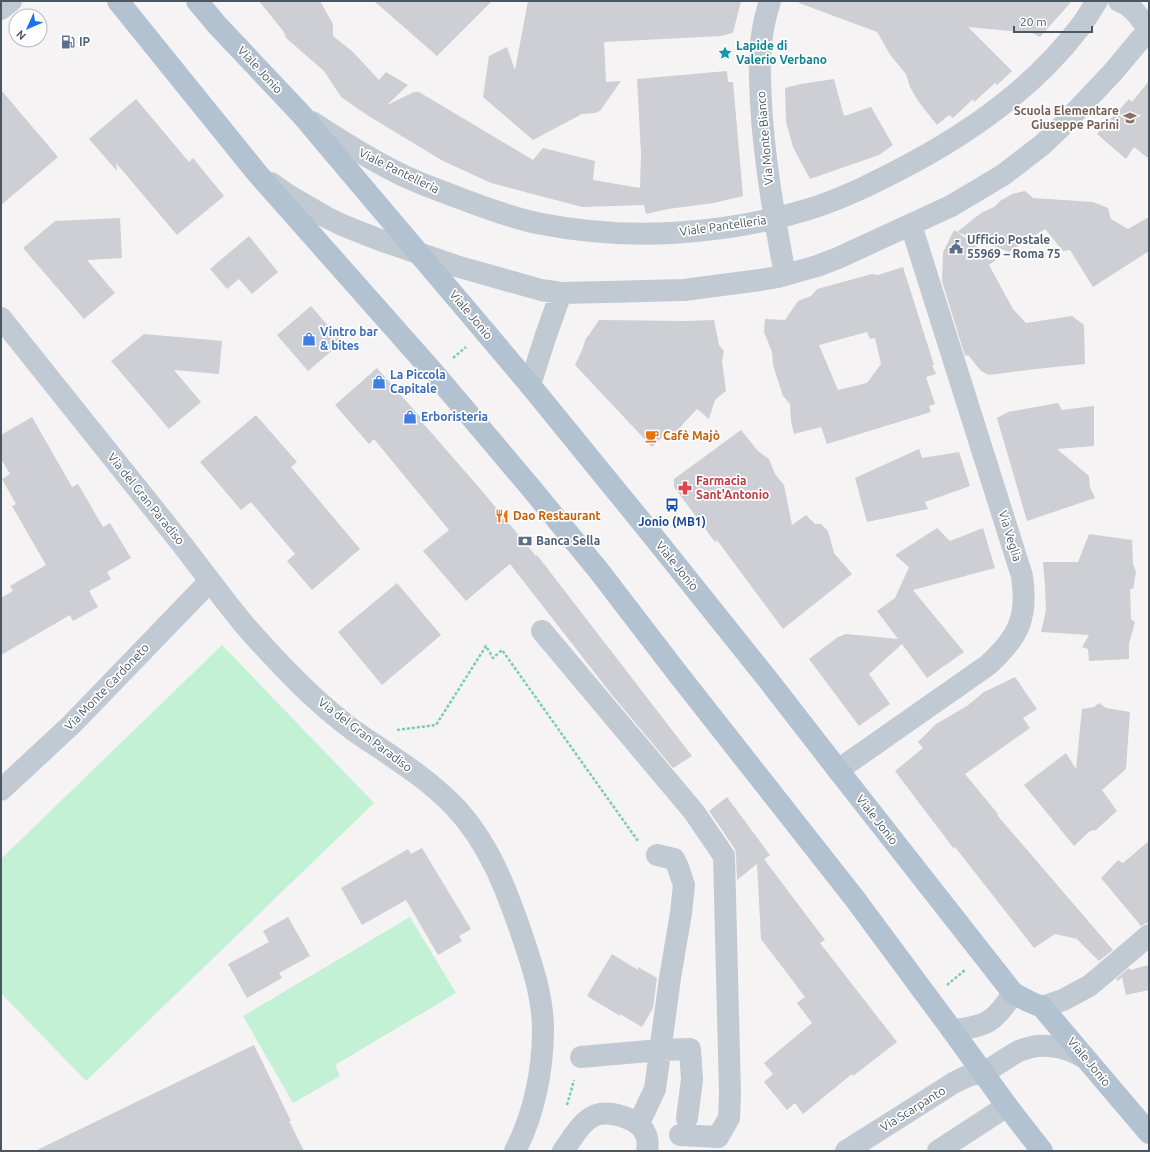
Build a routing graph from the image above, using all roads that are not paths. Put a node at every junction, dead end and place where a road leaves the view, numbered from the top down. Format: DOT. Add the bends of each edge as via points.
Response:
graph roads {
  1 [pos="11,1"];
  2 [pos="118,1"];
  3 [pos="197,1"];
  4 [pos="770,1"];
  5 [pos="1097,1"];
  6 [pos="1119,1"];
  7 [pos="1,9"];
  8 [pos="1149,29"];
  9 [pos="301,114"];
  10 [pos="257,173"];
  11 [pos="774,219"];
  12 [pos="911,225"];
  13 [pos="420,254"];
  14 [pos="785,274"];
  15 [pos="561,293"];
  16 [pos="1,318"];
  17 [pos="530,385"];
  18 [pos="210,580"];
  19 [pos="542,631"];
  20 [pos="838,770"];
  21 [pos="1,790"];
  22 [pos="657,855"];
  23 [pos="1149,935"];
  24 [pos="1013,992"];
  25 [pos="1042,1007"];
  26 [pos="952,1030"];
  27 [pos="660,1050"];
  28 [pos="581,1057"];
  29 [pos="1085,1058"];
  30 [pos="983,1073"];
  31 [pos="1007,1106"];
  32 [pos="639,1123"];
  33 [pos="1149,1133"];
  34 [pos="719,1144"];
  35 [pos="515,1151"];
  36 [pos="563,1151"];
  37 [pos="647,1151"];
  38 [pos="846,1151"];
  39 [pos="938,1151"];
  40 [pos="1042,1151"];
  1 -- 7 [label="street"];
  2 -- 10 [label="main road"];
  3 -- 9 [label="main road, Viale Jonio"];
  4 -- 11 [label="street, Via Monte Bianco" via="761,36 760,80 762,122"];
  5 -- 11 [label="street, Viale Pantelleria" via="1081,26 1046,66 1005,103 963,132 922,158 883,178 834,200"];
  6 -- 8 [label="street" via="1137,13"];
  8 -- 12 [label="street" via="1113,72 1042,145 984,187"];
  9 -- 11 [label="street, Viale Pantelleria" via="338,140 401,175 474,204 536,223 576,230 626,234 713,229"];
  9 -- 13 [label="main road, Viale Jonio"];
  10 -- 13 [label="street" via="288,195 342,225"];
  10 -- 26 [label="main road" via="532,488 855,899"];
  11 -- 14 [label="street, Via Monte Bianco"];
  12 -- 14 [label="street" via="838,258"];
  12 -- 20 [label="street, Via Veglia" via="1022,576 1023,606 1019,627 996,658"];
  13 -- 15 [label="street" via="526,286"];
  13 -- 17 [label="main road, Viale Jonio"];
  14 -- 15 [label="street" via="691,289"];
  15 -- 17 [label="street"];
  16 -- 18 [label="street, Via del Gran Paradiso"];
  17 -- 20 [label="main road, Viale Jonio"];
  18 -- 21 [label="street, Via Monte Cardoneto" via="72,724"];
  18 -- 35 [label="street, Via del Gran Paradiso" via="247,628 304,688 455,807 467,821 499,873 519,924 539,991 543,1028 540,1070 535,1094"];
  19 -- 34 [label="street" via="694,812 724,856 730,1094 729,1118"];
  20 -- 24 [label="main road, Viale Jonio"];
  22 -- 27 [label="street" via="674,859 684,886"];
  23 -- 25 [label="street" via="1089,986 1063,1000"];
  24 -- 25 [label="main road, Viale Jonio"];
  24 -- 26 [label="street" via="1000,1013 987,1023 974,1028"];
  25 -- 29 [label="main road, Viale Jonio"];
  26 -- 30 [label="main road"];
  27 -- 28 [label="street"];
  27 -- 32 [label="street" via="655,1089"];
  27 -- 34 [label="street" via="690,1049 692,1080 684,1126"];
  29 -- 30 [label="street, Via Scarpanto" via="1061,1047 1036,1046 1018,1052"];
  29 -- 33 [label="main road, Viale Jonio"];
  30 -- 31 [label="main road"];
  30 -- 38 [label="street, Via Scarpanto" via="955,1082"];
  31 -- 39 [label="street"];
  31 -- 40 [label="main road"];
  32 -- 36 [label="street" via="614,1114 596,1115 581,1126"];
  32 -- 37 [label="street" via="645,1132"];
}
